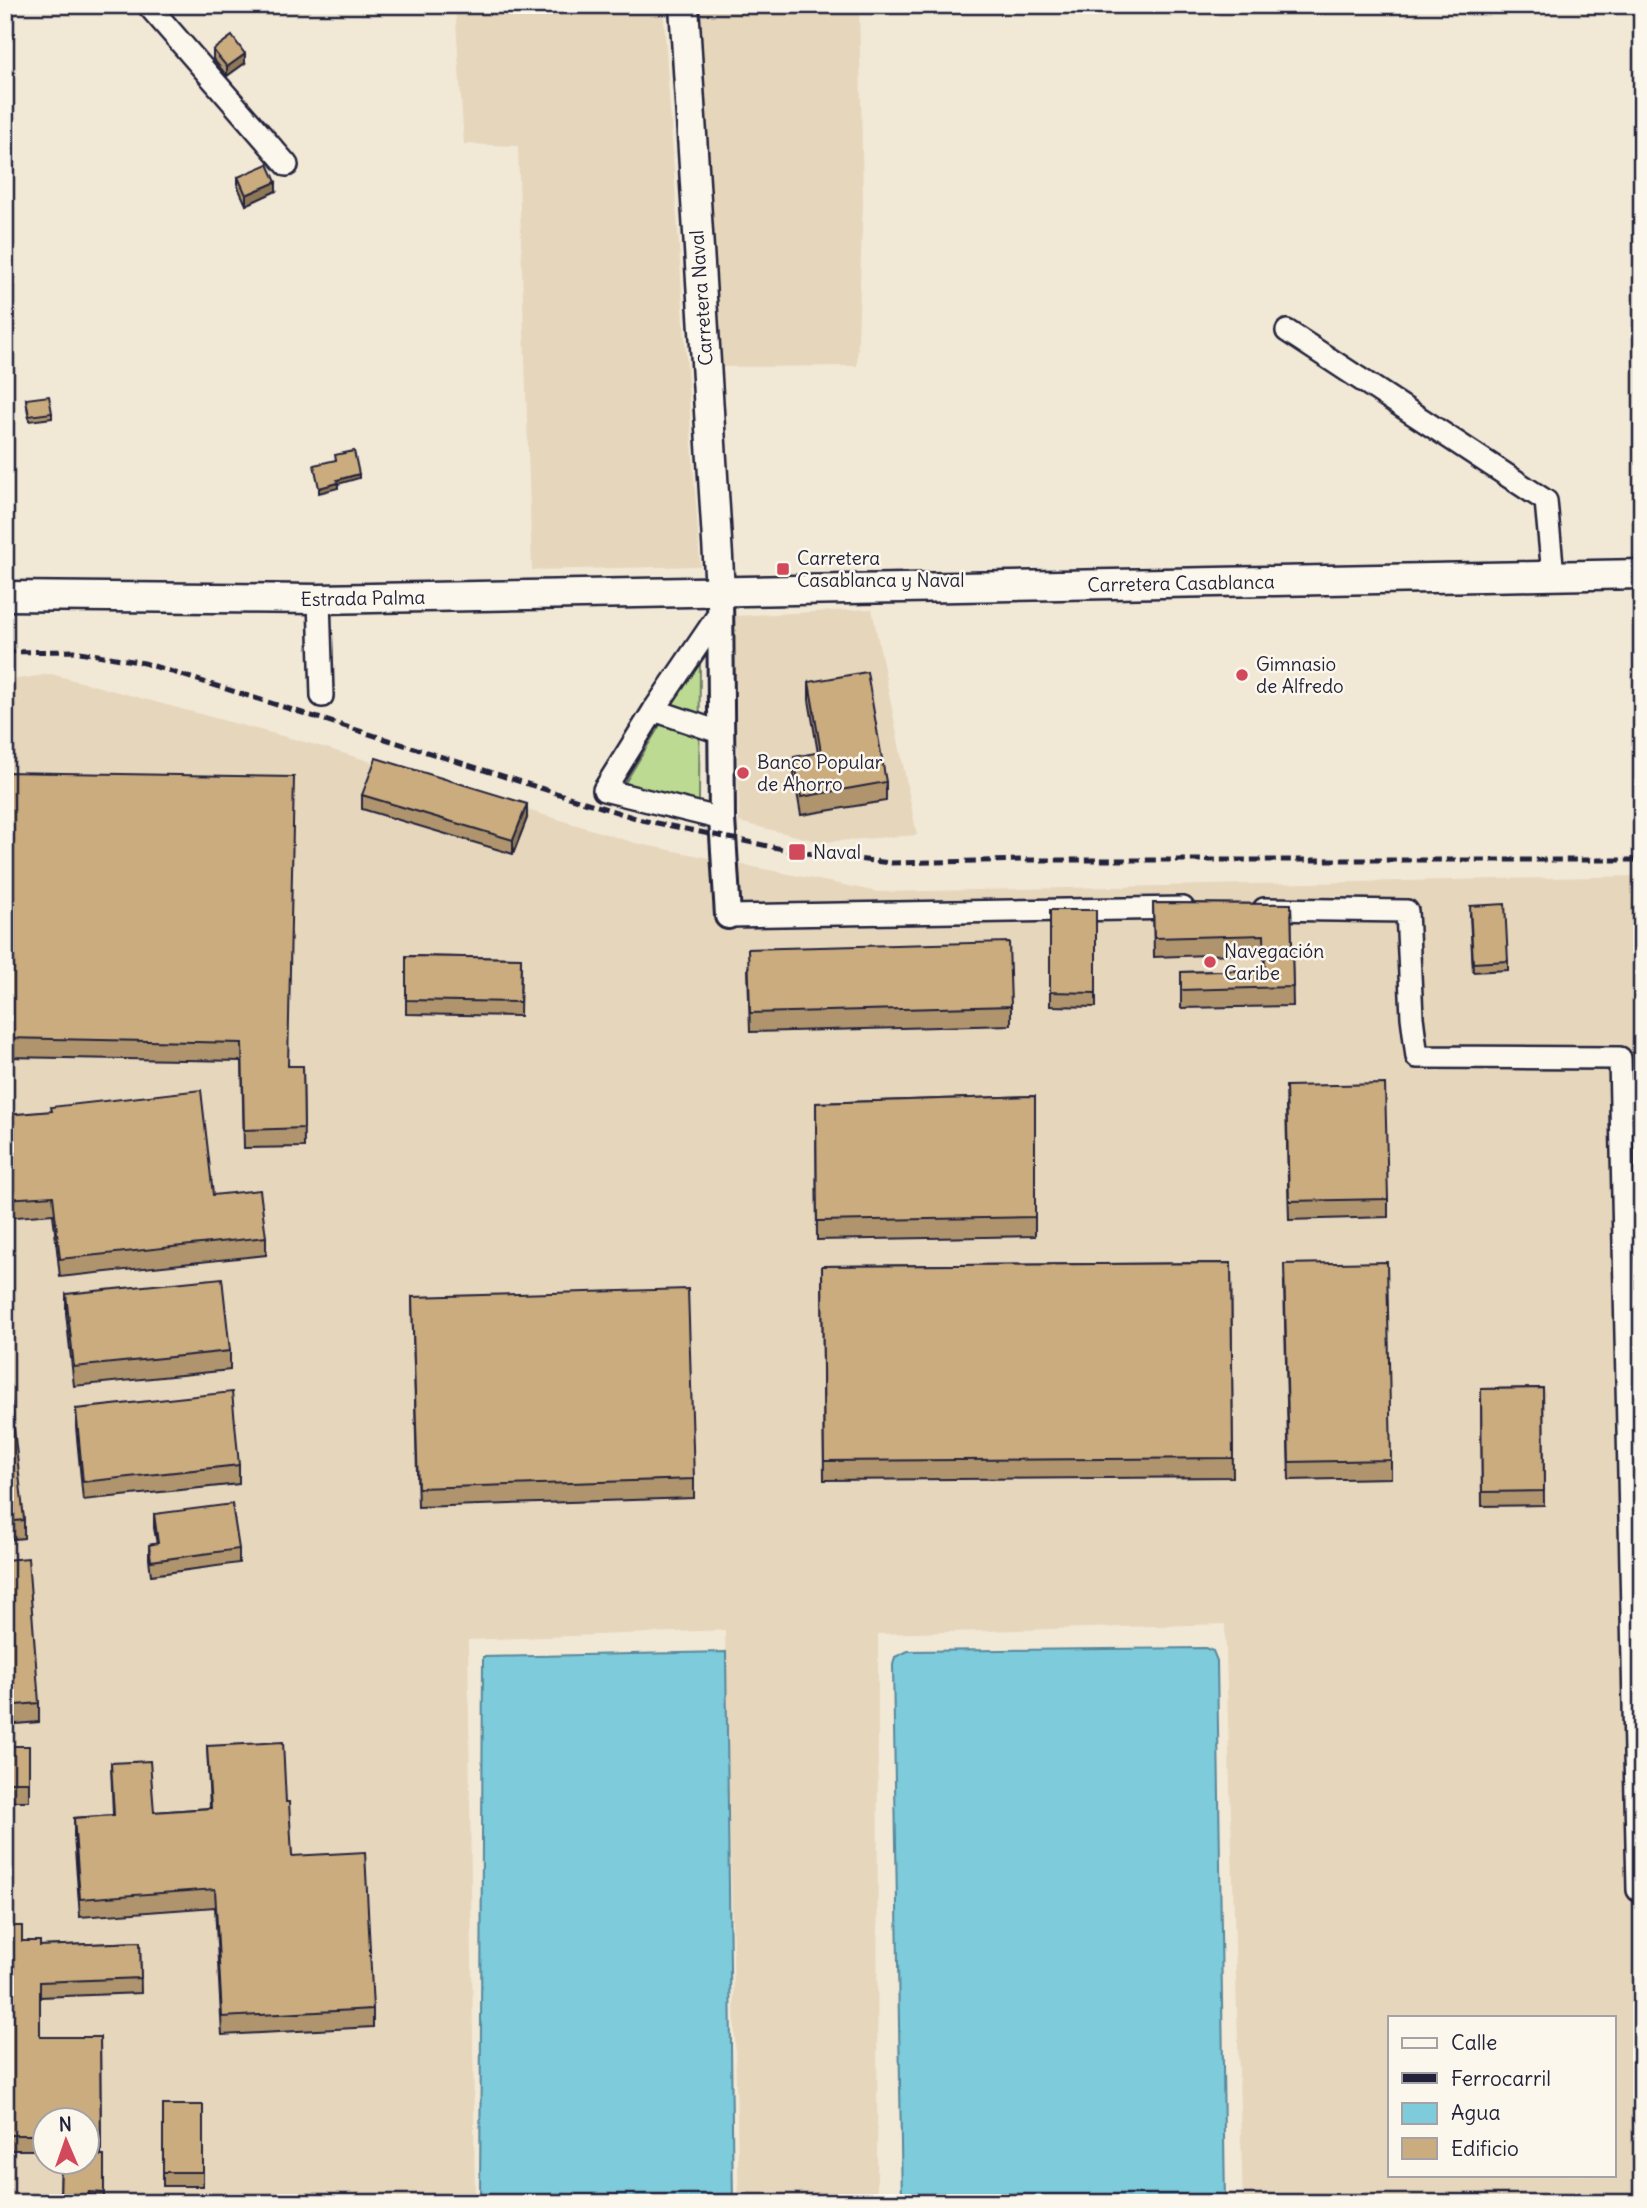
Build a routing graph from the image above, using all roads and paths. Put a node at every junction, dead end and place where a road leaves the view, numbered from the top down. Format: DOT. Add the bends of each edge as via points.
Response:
graph roads {
  1 [pos="148,5"];
  2 [pos="684,5"];
  3 [pos="286,166"];
  4 [pos="1287,331"];
  5 [pos="1642,574"];
  6 [pos="1553,575"];
  7 [pos="5,596"];
  8 [pos="319,599"];
  9 [pos="720,601"];
  10 [pos="323,696"];
  11 [pos="653,710"];
  12 [pos="722,733"];
  13 [pos="722,819"];
  14 [pos="1207,908"];
  15 [pos="1247,909"];
  16 [pos="728,916"];
  17 [pos="1638,1890"];
  1 -- 3 [label="street"];
  2 -- 9 [label="main road, Carretera Naval"];
  4 -- 6 [label="street" via="1546,501"];
  5 -- 6 [label="main road, Carretera Casablanca"];
  6 -- 9 [label="main road, Carretera Casablanca"];
  7 -- 8 [label="main road, Estrada Palma"];
  8 -- 9 [label="main road, Estrada Palma"];
  8 -- 10 [label="street"];
  9 -- 11 [label="street"];
  9 -- 12 [label="street"];
  11 -- 12 [label="street"];
  11 -- 13 [label="street" via="604,790"];
  12 -- 13 [label="street"];
  13 -- 16 [label="street"];
  14 -- 16 [label="street"];
  15 -- 17 [label="street" via="1407,911 1418,1057 1620,1058"];
}
